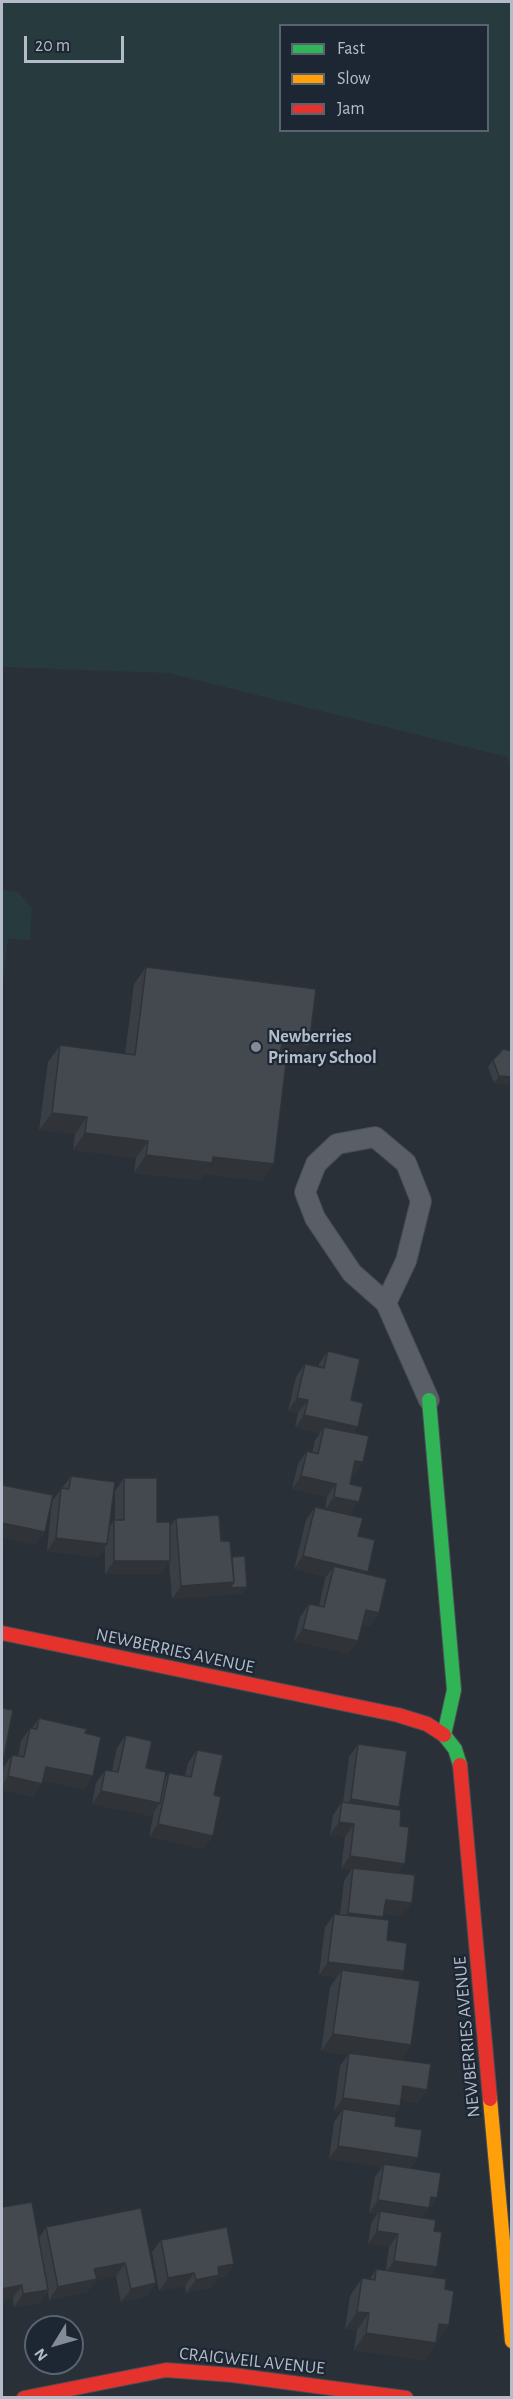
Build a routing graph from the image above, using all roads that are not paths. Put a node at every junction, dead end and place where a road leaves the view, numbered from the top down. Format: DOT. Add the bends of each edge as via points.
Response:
graph roads {
  1 [pos="386,1303"];
  2 [pos="429,1400"];
  3 [pos="2,1633"];
  4 [pos="444,1735"];
  5 [pos="512,2341"];
  6 [pos="24,2397"];
  7 [pos="406,2397"];
  1 -- 1 [label="lane" via="406,1261 421,1201 406,1163 375,1137 337,1144 316,1164 305,1192 315,1218 352,1273"];
  1 -- 2 [label="lane"];
  2 -- 4 [label="street" via="454,1690"];
  3 -- 4 [label="street, NEWBERRIES AVENUE" via="398,1715 427,1724"];
  4 -- 5 [label="street, NEWBERRIES AVENUE" via="455,1749 460,1766"];
  6 -- 7 [label="street, CRAIGWEIL AVENUE" via="166,2370"];
}
